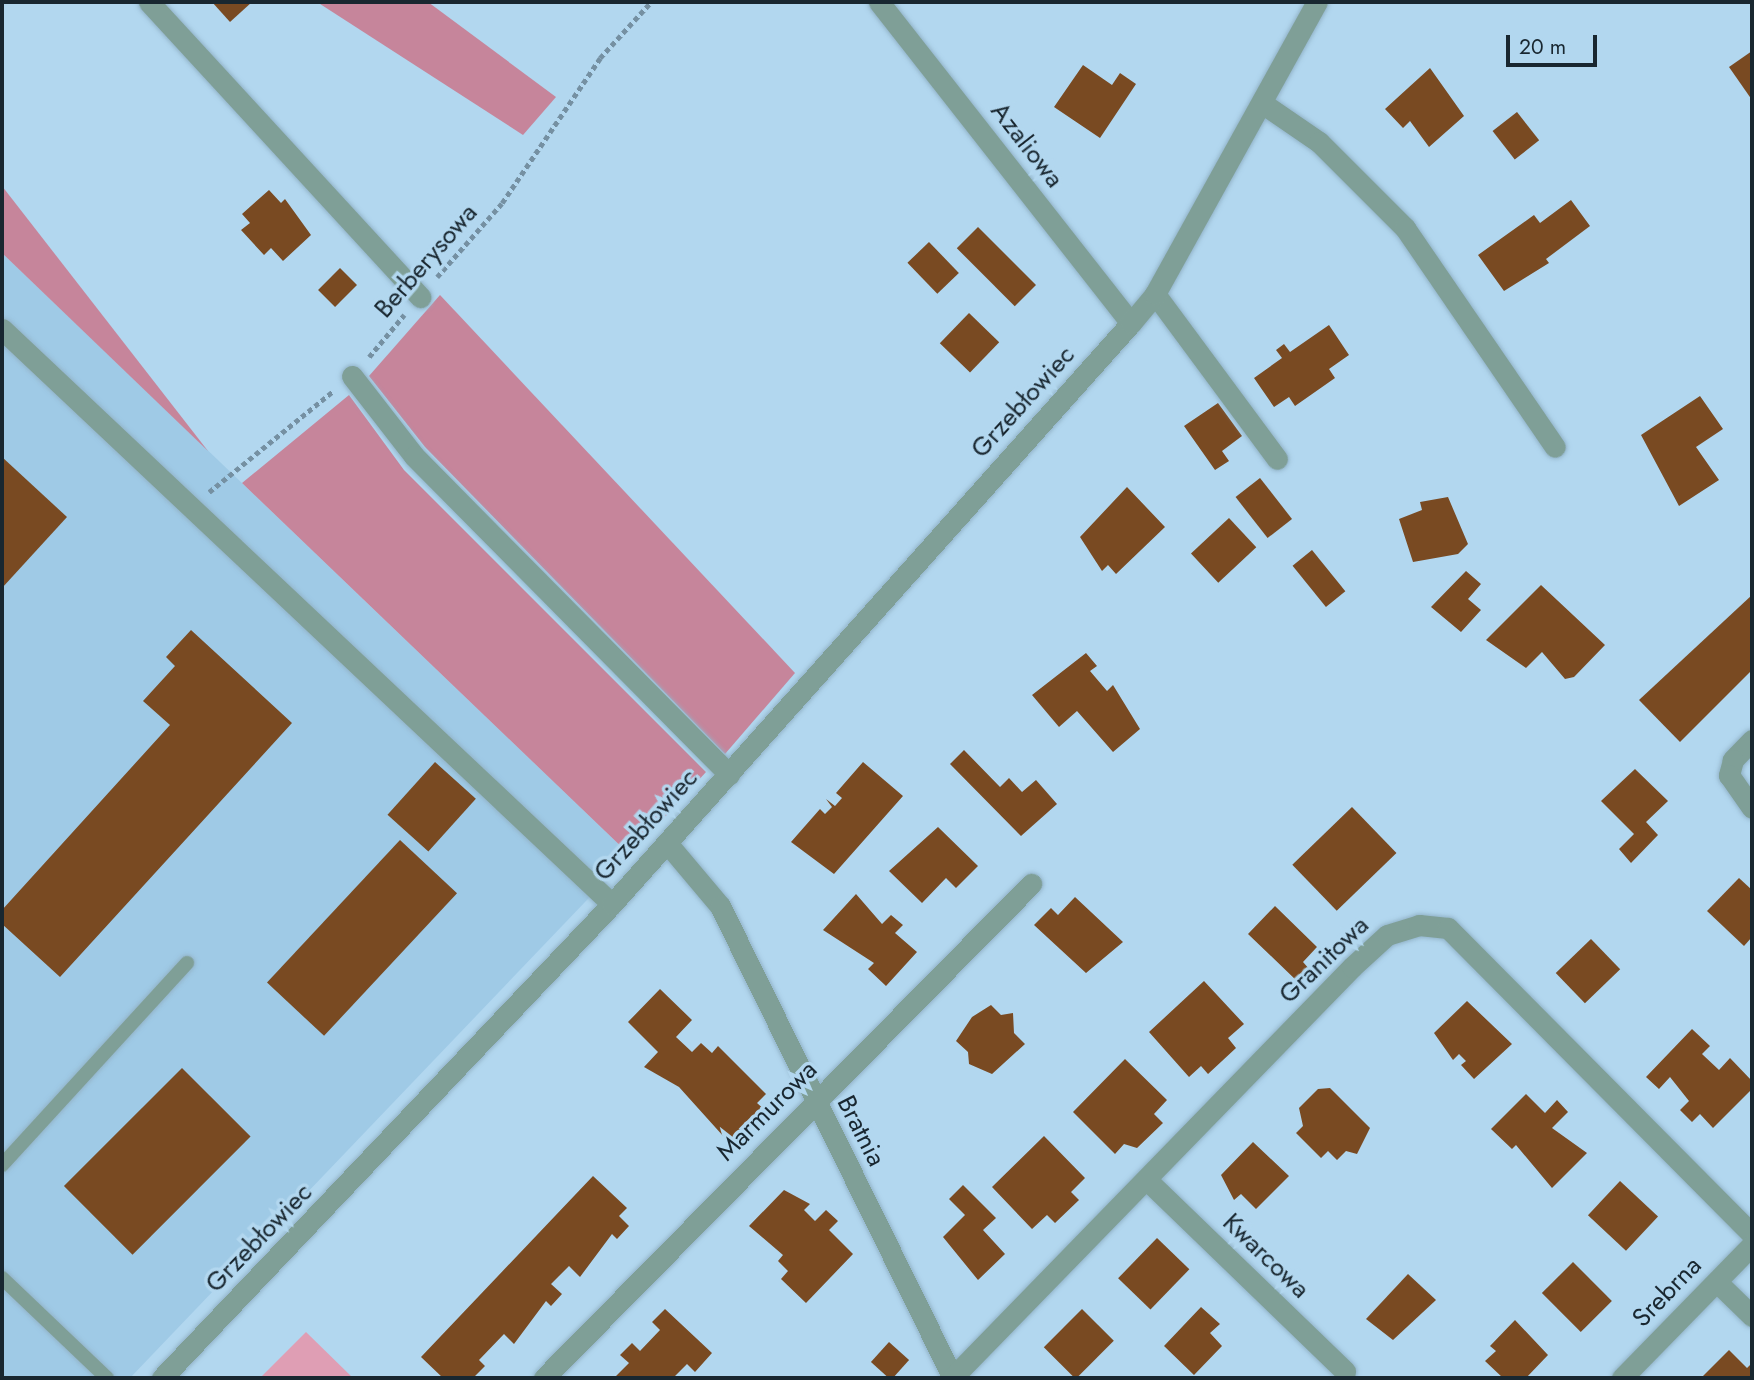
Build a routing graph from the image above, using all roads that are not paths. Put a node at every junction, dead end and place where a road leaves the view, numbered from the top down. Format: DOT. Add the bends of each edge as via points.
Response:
graph roads {
  1 [pos="149,2"];
  2 [pos="879,2"];
  3 [pos="1317,2"];
  4 [pos="1262,103"];
  5 [pos="1155,294"];
  6 [pos="420,297"];
  7 [pos="1131,323"];
  8 [pos="2,329"];
  9 [pos="352,376"];
  10 [pos="1555,447"];
  11 [pos="1277,459"];
  12 [pos="1752,740"];
  13 [pos="729,774"];
  14 [pos="1752,807"];
  15 [pos="667,844"];
  16 [pos="1031,884"];
  17 [pos="612,904"];
  18 [pos="187,963"];
  19 [pos="815,1103"];
  20 [pos="2,1165"];
  21 [pos="1148,1181"];
  22 [pos="1752,1234"];
  23 [pos="1752,1245"];
  24 [pos="2,1278"];
  25 [pos="1717,1282"];
  26 [pos="1752,1316"];
  27 [pos="1345,1371"];
  28 [pos="107,1378"];
  29 [pos="162,1378"];
  30 [pos="544,1378"];
  31 [pos="953,1378"];
  32 [pos="1622,1378"];
  1 -- 6 [label="street"];
  2 -- 7 [label="street, Azaliowa"];
  3 -- 4 [label="street, Grzebłowiec"];
  4 -- 5 [label="street, Grzebłowiec"];
  4 -- 10 [label="street" via="1319,142 1405,228"];
  5 -- 7 [label="street, Grzebłowiec"];
  5 -- 11 [label="street"];
  7 -- 13 [label="street, Grzebłowiec"];
  8 -- 17 [label="street"];
  9 -- 13 [label="street" via="414,456"];
  12 -- 14 [label="street" via="1732,760 1729,775"];
  13 -- 15 [label="street, Grzebłowiec"];
  15 -- 17 [label="street, Grzebłowiec"];
  15 -- 19 [label="street, Bratnia" via="720,906"];
  16 -- 19 [label="street, Marmurowa"];
  17 -- 29 [label="street, Grzebłowiec"];
  18 -- 20 [label="lane"];
  19 -- 30 [label="street, Marmurowa"];
  19 -- 31 [label="street, Bratnia"];
  21 -- 22 [label="street, Granitowa" via="1352,967 1387,935 1419,925 1448,928"];
  21 -- 27 [label="street, Kwarcowa"];
  21 -- 31 [label="street, Granitowa"];
  23 -- 25 [label="street, Srebrna"];
  24 -- 28 [label="lane"];
  25 -- 26 [label="street"];
  25 -- 32 [label="street, Srebrna"];
}
